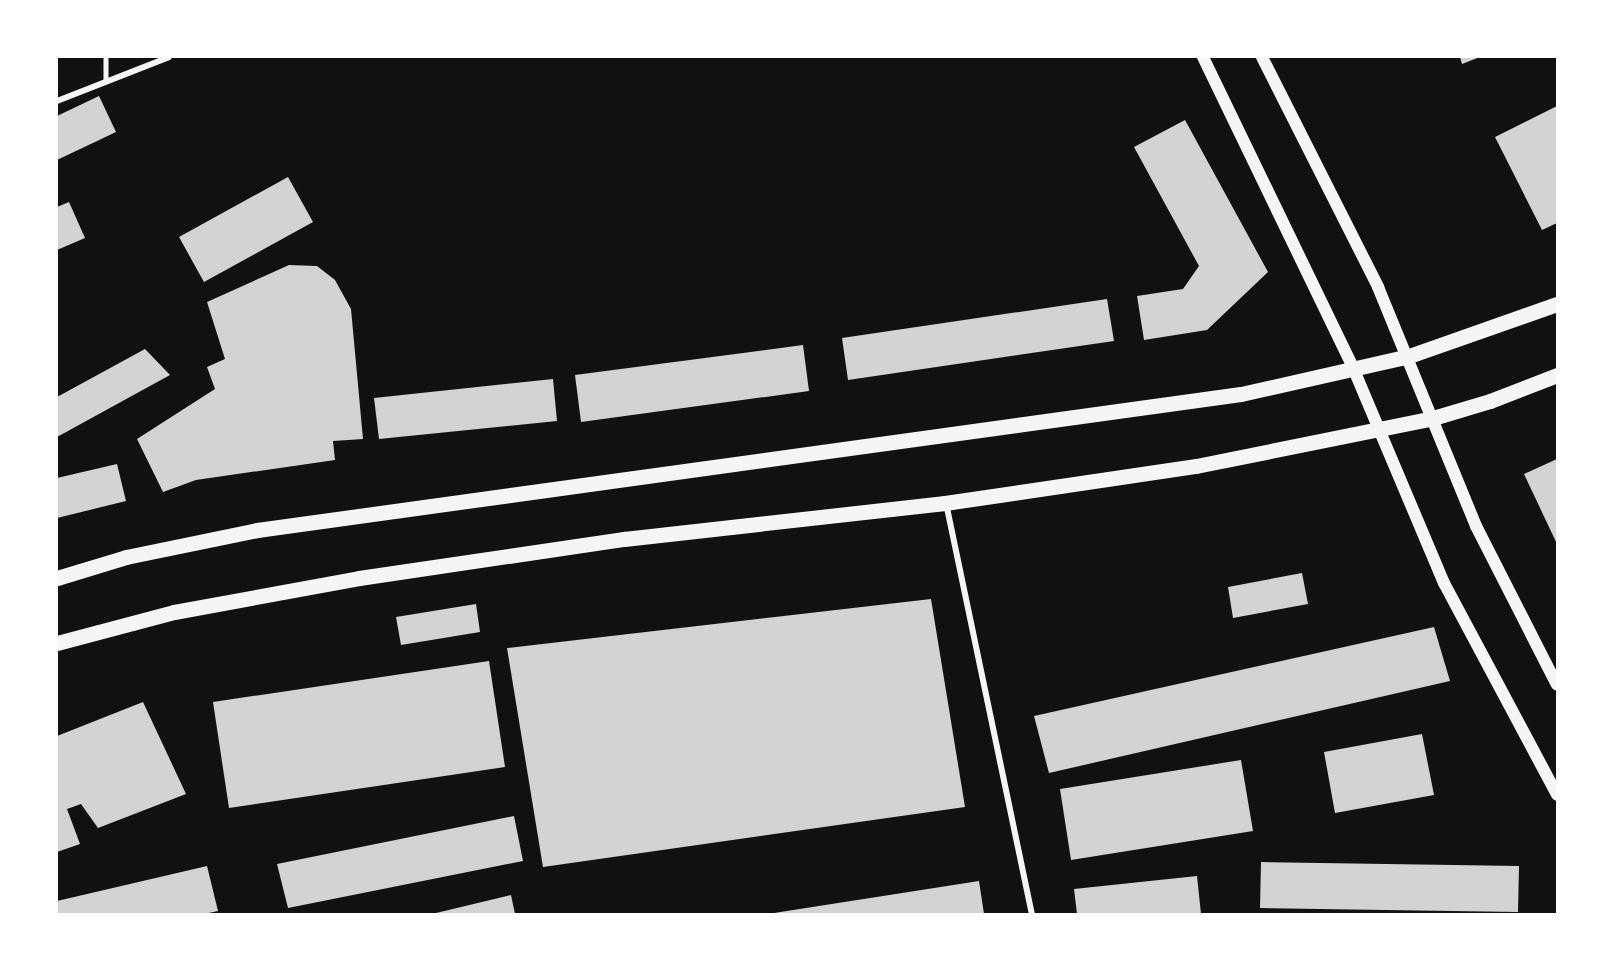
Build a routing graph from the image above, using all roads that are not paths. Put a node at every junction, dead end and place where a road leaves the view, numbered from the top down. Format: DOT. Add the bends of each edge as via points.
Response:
graph roads {
  1 [pos="106,57"];
  2 [pos="169,57"];
  3 [pos="1203,57"];
  4 [pos="1262,57"];
  5 [pos="106,81"];
  6 [pos="57,101"];
  7 [pos="1557,304"];
  8 [pos="1409,356"];
  9 [pos="1354,370"];
  10 [pos="1557,375"];
  11 [pos="1433,418"];
  12 [pos="1380,431"];
  13 [pos="945,503"];
  14 [pos="57,578"];
  15 [pos="57,643"];
  16 [pos="1557,685"];
  17 [pos="1557,795"];
  18 [pos="1032,914"];
  1 -- 5 [label="lane"];
  2 -- 5 [label="street"];
  3 -- 9 [label="main road"];
  4 -- 8 [label="main road" via="1353,233"];
  5 -- 6 [label="street"];
  7 -- 8 [label="main road"];
  8 -- 9 [label="main road"];
  8 -- 11 [label="main road"];
  9 -- 12 [label="main road"];
  9 -- 14 [label="main road" via="1242,394 257,530 126,557"];
  10 -- 11 [label="main road"];
  11 -- 12 [label="main road"];
  11 -- 16 [label="main road" via="1476,526"];
  12 -- 13 [label="main road" via="1196,466"];
  12 -- 17 [label="main road" via="1444,583"];
  13 -- 15 [label="main road" via="624,539 359,578 174,612"];
  13 -- 18 [label="street"];
}
